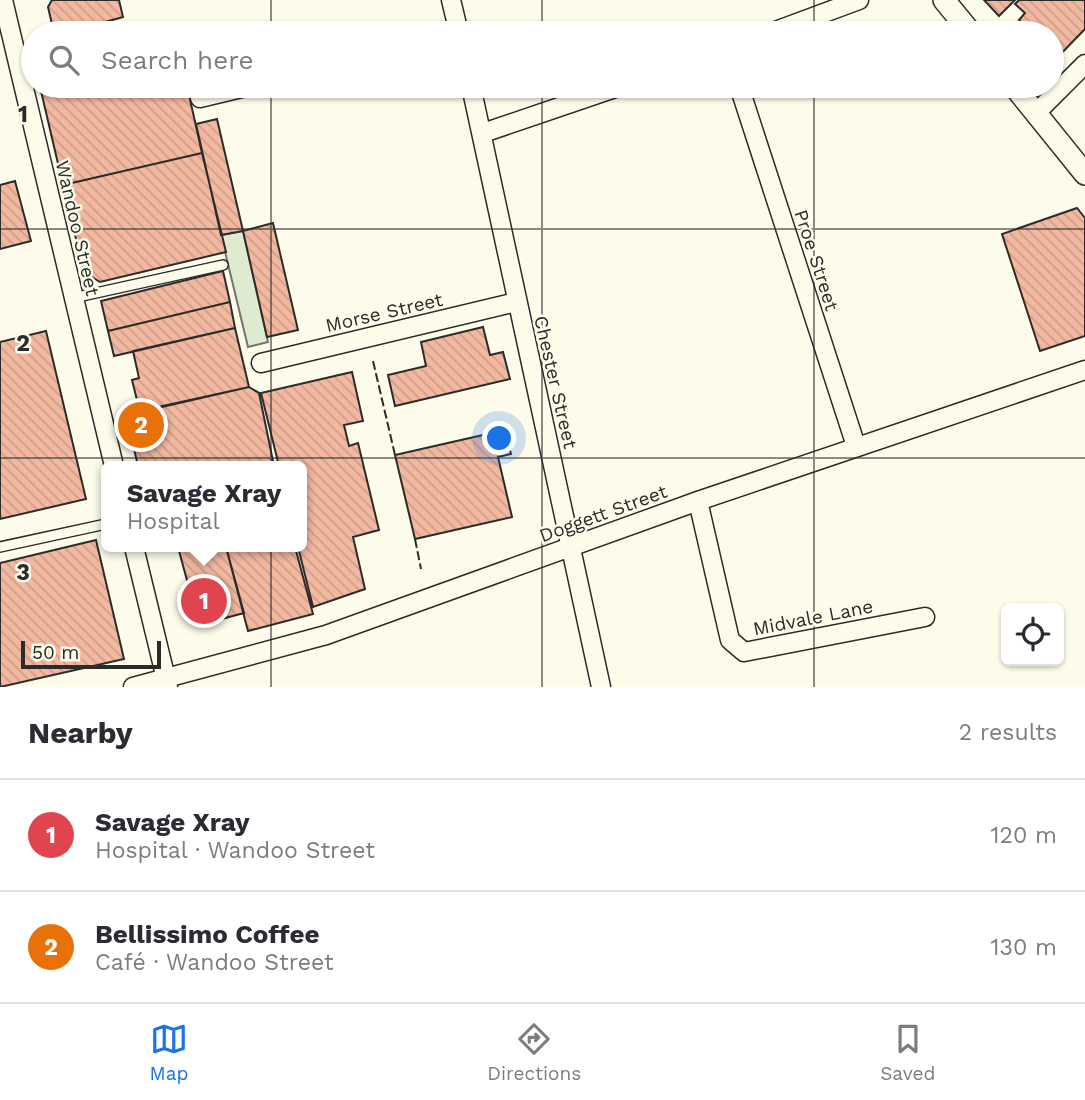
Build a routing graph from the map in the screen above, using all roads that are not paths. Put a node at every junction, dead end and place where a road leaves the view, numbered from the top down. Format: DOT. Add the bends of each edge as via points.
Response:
graph roads {
  1 [pos="3,0"];
  2 [pos="451,0"];
  3 [pos="859,0"];
  4 [pos="944,0"];
  5 [pos="455,21"];
  6 [pos="802,21"];
  7 [pos="961,21"];
  8 [pos="1085,64"];
  9 [pos="21,77"];
  10 [pos="1064,85"];
  11 [pos="26,98"];
  12 [pos="474,98"];
  13 [pos="586,98"];
  14 [pos="743,98"];
  15 [pos="1024,98"];
  16 [pos="1051,98"];
  17 [pos="1036,113"];
  18 [pos="483,133"];
  19 [pos="1085,174"];
  20 [pos="223,265"];
  21 [pos="73,298"];
  22 [pos="516,302"];
  23 [pos="261,363"];
  24 [pos="1085,370"];
  25 [pos="856,446"];
  26 [pos="113,461"];
  27 [pos="698,501"];
  28 [pos="101,525"];
  29 [pos="0,547"];
  30 [pos="571,547"];
  31 [pos="135,552"];
  32 [pos="925,617"];
  33 [pos="167,682"];
  34 [pos="133,687"];
  35 [pos="601,687"];
  1 -- 9 [label="street, Wandoo Street"];
  2 -- 5 [label="street"];
  3 -- 6 [label="street"];
  4 -- 7 [label="street"];
  8 -- 10 [label="street"];
  11 -- 21 [label="street, Wandoo Street"];
  12 -- 18 [label="street, Chester Street"];
  13 -- 18 [label="street"];
  14 -- 25 [label="street, Proe Street"];
  15 -- 17 [label="street"];
  16 -- 17 [label="street"];
  17 -- 19 [label="street"];
  18 -- 22 [label="street, Chester Street"];
  20 -- 21 [label="lane"];
  21 -- 26 [label="street, Wandoo Street"];
  22 -- 23 [label="street, Morse Street"];
  22 -- 30 [label="street, Chester Street"];
  24 -- 25 [label="street, Doggett Street"];
  25 -- 27 [label="street, Doggett Street"];
  27 -- 30 [label="street, Doggett Street"];
  27 -- 32 [label="street, Midvale Lane" via="730,640 744,652"];
  28 -- 29 [label="lane"];
  30 -- 33 [label="street, Doggett Street" via="326,635"];
  30 -- 35 [label="street, Chester Street"];
  31 -- 33 [label="street"];
  33 -- 34 [label="street, Doggett Street"];
}
